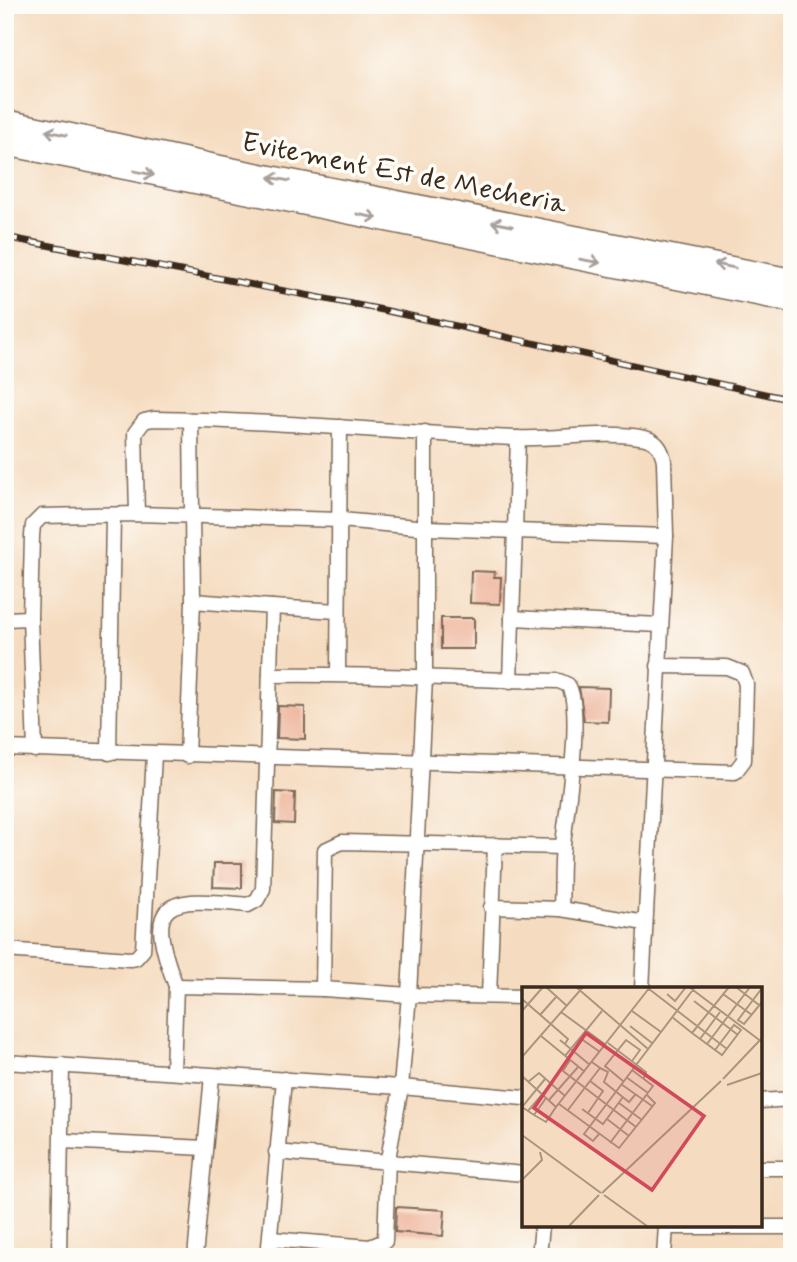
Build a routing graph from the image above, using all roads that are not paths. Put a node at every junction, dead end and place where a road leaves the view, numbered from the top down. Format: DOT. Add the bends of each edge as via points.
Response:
graph roads {
  1 [pos="5,122"];
  2 [pos="5,143"];
  3 [pos="792,281"];
  4 [pos="792,300"];
  5 [pos="191,419"];
  6 [pos="341,427"];
  7 [pos="425,432"];
  8 [pos="518,438"];
  9 [pos="137,514"];
  10 [pos="113,516"];
  11 [pos="193,516"];
  12 [pos="341,520"];
  13 [pos="427,528"];
  14 [pos="514,530"];
  15 [pos="666,536"];
  16 [pos="193,601"];
  17 [pos="272,607"];
  18 [pos="338,611"];
  19 [pos="30,618"];
  20 [pos="512,618"];
  21 [pos="5,619"];
  22 [pos="660,625"];
  23 [pos="658,666"];
  24 [pos="338,673"];
  25 [pos="270,675"];
  26 [pos="425,679"];
  27 [pos="510,681"];
  28 [pos="5,748"];
  29 [pos="35,750"];
  30 [pos="109,753"];
  31 [pos="267,754"];
  32 [pos="155,755"];
  33 [pos="187,756"];
  34 [pos="421,761"];
  35 [pos="572,768"];
  36 [pos="653,771"];
  37 [pos="414,845"];
  38 [pos="495,845"];
  39 [pos="563,847"];
  40 [pos="491,907"];
  41 [pos="561,909"];
  42 [pos="645,923"];
  43 [pos="5,950"];
  44 [pos="176,986"];
  45 [pos="642,987"];
  46 [pos="323,989"];
  47 [pos="408,995"];
  48 [pos="489,995"];
  49 [pos="522,997"];
  50 [pos="5,1062"];
  51 [pos="62,1065"];
  52 [pos="173,1072"];
  53 [pos="212,1076"];
  54 [pos="284,1079"];
  55 [pos="401,1087"];
  56 [pos="522,1098"];
  57 [pos="792,1099"];
  58 [pos="762,1101"];
  59 [pos="63,1141"];
  60 [pos="205,1147"];
  61 [pos="275,1152"];
  62 [pos="388,1159"];
  63 [pos="762,1168"];
  64 [pos="792,1168"];
  65 [pos="522,1174"];
  66 [pos="542,1227"];
  67 [pos="666,1227"];
  68 [pos="762,1227"];
  69 [pos="792,1227"];
  70 [pos="271,1239"];
  71 [pos="59,1257"];
  72 [pos="195,1257"];
  73 [pos="268,1257"];
  74 [pos="539,1257"];
  75 [pos="664,1257"];
  3 -- 1 [label="highway, Evitement Est de Mecheria, one-way"];
  2 -- 4 [label="highway, one-way"];
  5 -- 6 [label="street"];
  5 -- 9 [label="street" via="153,419 138,426"];
  5 -- 11 [label="street"];
  6 -- 7 [label="street"];
  6 -- 12 [label="street"];
  7 -- 8 [label="street"];
  7 -- 13 [label="street"];
  8 -- 14 [label="street"];
  8 -- 15 [label="street" via="649,439 663,452"];
  9 -- 10 [label="street"];
  9 -- 11 [label="street"];
  10 -- 19 [label="street" via="51,514 37,520 32,536"];
  10 -- 30 [label="street"];
  11 -- 12 [label="street"];
  11 -- 16 [label="street"];
  12 -- 13 [label="street"];
  12 -- 18 [label="street"];
  13 -- 14 [label="street"];
  13 -- 26 [label="street"];
  14 -- 15 [label="street"];
  14 -- 20 [label="street"];
  15 -- 22 [label="street"];
  16 -- 17 [label="street"];
  16 -- 33 [label="street"];
  17 -- 18 [label="street"];
  17 -- 25 [label="street"];
  18 -- 24 [label="street"];
  19 -- 21 [label="street"];
  19 -- 29 [label="street"];
  20 -- 22 [label="street"];
  20 -- 27 [label="street"];
  22 -- 23 [label="street"];
  23 -- 36 [label="street"];
  23 -- 36 [label="street" via="727,667 742,673 746,684 744,760 729,774"];
  24 -- 25 [label="street"];
  24 -- 26 [label="street"];
  25 -- 31 [label="street"];
  26 -- 27 [label="street"];
  26 -- 34 [label="street"];
  27 -- 35 [label="street" via="559,681 570,689"];
  28 -- 29 [label="street"];
  29 -- 30 [label="street"];
  30 -- 32 [label="street"];
  31 -- 33 [label="street"];
  31 -- 34 [label="street"];
  31 -- 44 [label="street" via="261,895 248,905 185,903 166,910 159,930"];
  32 -- 33 [label="street"];
  32 -- 43 [label="street" via="141,954 130,959"];
  34 -- 35 [label="street"];
  34 -- 37 [label="street"];
  35 -- 36 [label="street"];
  35 -- 39 [label="street"];
  36 -- 42 [label="street"];
  37 -- 38 [label="street"];
  37 -- 46 [label="street" via="342,842 324,850"];
  37 -- 47 [label="street"];
  38 -- 39 [label="street"];
  38 -- 40 [label="street"];
  39 -- 41 [label="street"];
  40 -- 41 [label="street"];
  40 -- 48 [label="street"];
  41 -- 42 [label="street"];
  42 -- 45 [label="street"];
  44 -- 46 [label="street"];
  44 -- 52 [label="street"];
  46 -- 47 [label="street"];
  47 -- 48 [label="street"];
  47 -- 55 [label="street"];
  48 -- 49 [label="street"];
  50 -- 51 [label="street"];
  51 -- 52 [label="street"];
  51 -- 59 [label="street"];
  52 -- 53 [label="street"];
  53 -- 54 [label="street"];
  53 -- 60 [label="street"];
  54 -- 55 [label="street"];
  54 -- 61 [label="street"];
  55 -- 56 [label="street"];
  55 -- 62 [label="street"];
  57 -- 58 [label="street"];
  59 -- 60 [label="street"];
  59 -- 71 [label="street"];
  60 -- 72 [label="street"];
  61 -- 62 [label="street"];
  61 -- 70 [label="street"];
  62 -- 65 [label="street"];
  62 -- 70 [label="street" via="382,1244 370,1247"];
  63 -- 64 [label="street"];
  66 -- 74 [label="street"];
  67 -- 75 [label="street"];
  68 -- 69 [label="street"];
  70 -- 73 [label="street"];
}
